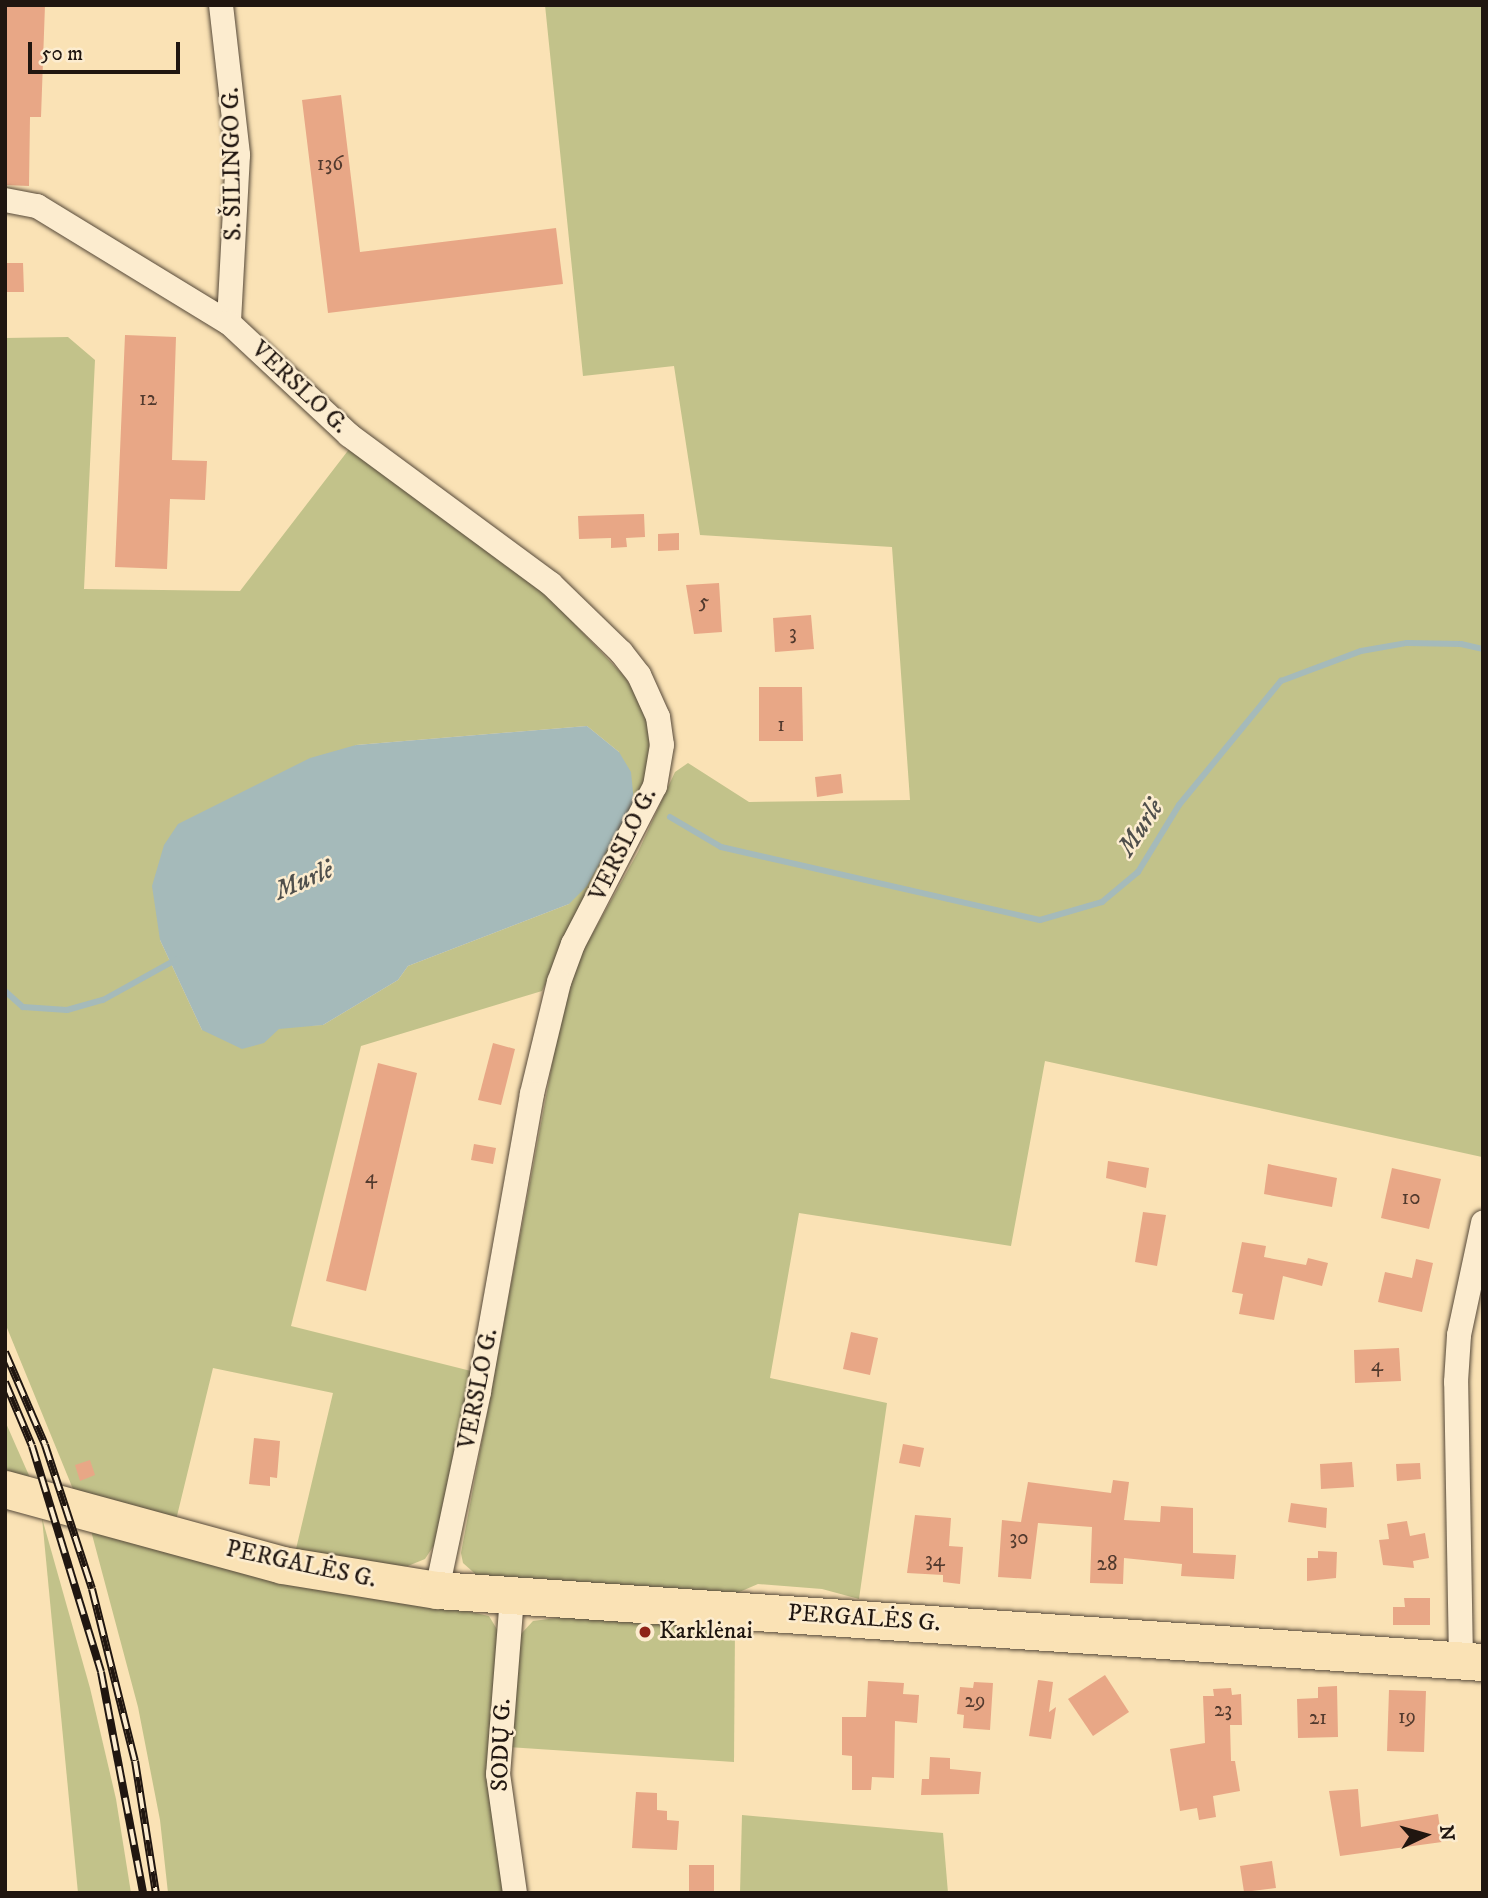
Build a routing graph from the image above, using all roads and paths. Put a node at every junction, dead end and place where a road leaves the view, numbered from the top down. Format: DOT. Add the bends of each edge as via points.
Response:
graph roads {
  1 [pos="221,5"];
  2 [pos="5,200"];
  3 [pos="229,323"];
  4 [pos="1483,1223"];
  5 [pos="5,1489"];
  6 [pos="437,1590"];
  7 [pos="512,1597"];
  8 [pos="1472,1661"];
  9 [pos="515,1893"];
  1 -- 3 [label="street, S. ŠILINGO G." via="238,155"];
  2 -- 3 [label="street, VERSLO G." via="37,206"];
  3 -- 6 [label="street, VERSLO G." via="349,435 551,584 639,675 661,732 660,766 644,814 573,944 559,982 532,1094 479,1392"];
  4 -- 8 [label="street" via="1459,1335 1456,1382"];
  5 -- 6 [label="main road, PERGALĖS G." via="282,1565"];
  6 -- 7 [label="main road, PERGALĖS G."];
  7 -- 8 [label="main road, PERGALĖS G."];
  7 -- 9 [label="street, SODŲ G." via="498,1774"];
}
